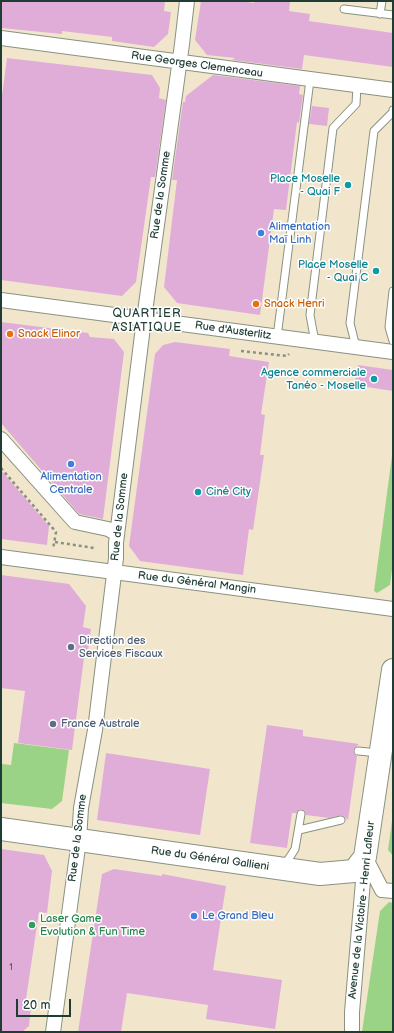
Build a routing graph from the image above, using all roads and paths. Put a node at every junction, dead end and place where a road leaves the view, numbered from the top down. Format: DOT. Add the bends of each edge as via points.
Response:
graph roads {
  1 [pos="187,1"];
  2 [pos="382,1"];
  3 [pos="344,9"];
  4 [pos="380,14"];
  5 [pos="393,15"];
  6 [pos="1,38"];
  7 [pos="180,63"];
  8 [pos="310,80"];
  9 [pos="356,86"];
  10 [pos="393,90"];
  11 [pos="393,112"];
  12 [pos="393,291"];
  13 [pos="1,300"];
  14 [pos="144,319"];
  15 [pos="277,337"];
  16 [pos="393,341"];
  17 [pos="315,342"];
  18 [pos="356,347"];
  19 [pos="393,352"];
  20 [pos="1,439"];
  21 [pos="1,468"];
  22 [pos="117,534"];
  23 [pos="94,541"];
  24 [pos="94,548"];
  25 [pos="93,555"];
  26 [pos="1,557"];
  27 [pos="114,572"];
  28 [pos="393,609"];
  29 [pos="393,670"];
  30 [pos="358,751"];
  31 [pos="381,754"];
  32 [pos="301,814"];
  33 [pos="341,820"];
  34 [pos="1,829"];
  35 [pos="298,830"];
  36 [pos="79,840"];
  37 [pos="365,857"];
  38 [pos="282,869"];
  39 [pos="393,892"];
  40 [pos="53,1032"];
  41 [pos="352,1032"];
  1 -- 7 [label="street, Rue de la Somme"];
  2 -- 4 [label="lane"];
  3 -- 4 [label="lane"];
  4 -- 5 [label="lane"];
  6 -- 7 [label="street, Rue Georges Clemenceau"];
  7 -- 8 [label="street, Rue Georges Clemenceau"];
  7 -- 14 [label="street, Rue de la Somme"];
  8 -- 9 [label="street, Rue Georges Clemenceau"];
  8 -- 15 [label="lane"];
  9 -- 10 [label="street, Rue Georges Clemenceau"];
  9 -- 17 [label="lane" via="356,104 333,128 310,315"];
  11 -- 18 [label="lane" via="374,131 350,322"];
  12 -- 16 [label="lane" via="389,327"];
  13 -- 14 [label="street, Rue d'Austerlitz"];
  14 -- 15 [label="street, Rue d'Austerlitz"];
  14 -- 22 [label="street, Rue de la Somme"];
  15 -- 17 [label="street, Rue d'Austerlitz"];
  17 -- 18 [label="street, Rue d'Austerlitz"];
  18 -- 19 [label="street, Rue d'Austerlitz"];
  20 -- 22 [label="street" via="75,522 108,529"];
  21 -- 24 [label="path" via="51,525 56,532 55,542"];
  22 -- 27 [label="street, Rue de la Somme"];
  23 -- 24 [label="path"];
  24 -- 25 [label="path"];
  26 -- 27 [label="street, Rue du Général Mangin"];
  27 -- 28 [label="street, Rue du Général Mangin"];
  27 -- 36 [label="street, Rue de la Somme" via="95,730 81,808"];
  29 -- 31 [label="main road, Avenue de la Victoire - Henri Lafleur"];
  30 -- 31 [label="lane"];
  31 -- 37 [label="main road, Avenue de la Victoire - Henri Lafleur"];
  32 -- 35 [label="lane"];
  33 -- 35 [label="lane"];
  34 -- 36 [label="main road, Rue du Général Gallieni"];
  35 -- 38 [label="lane" via="295,849"];
  36 -- 38 [label="main road, Rue du Général Gallieni"];
  36 -- 40 [label="street, Rue de la Somme"];
  37 -- 38 [label="main road, Rue du Général Gallieni" via="354,872 320,874"];
  37 -- 39 [label="street" via="382,890"];
  37 -- 41 [label="street, Avenue de la Victoire - Henri Lafleur"];
}
